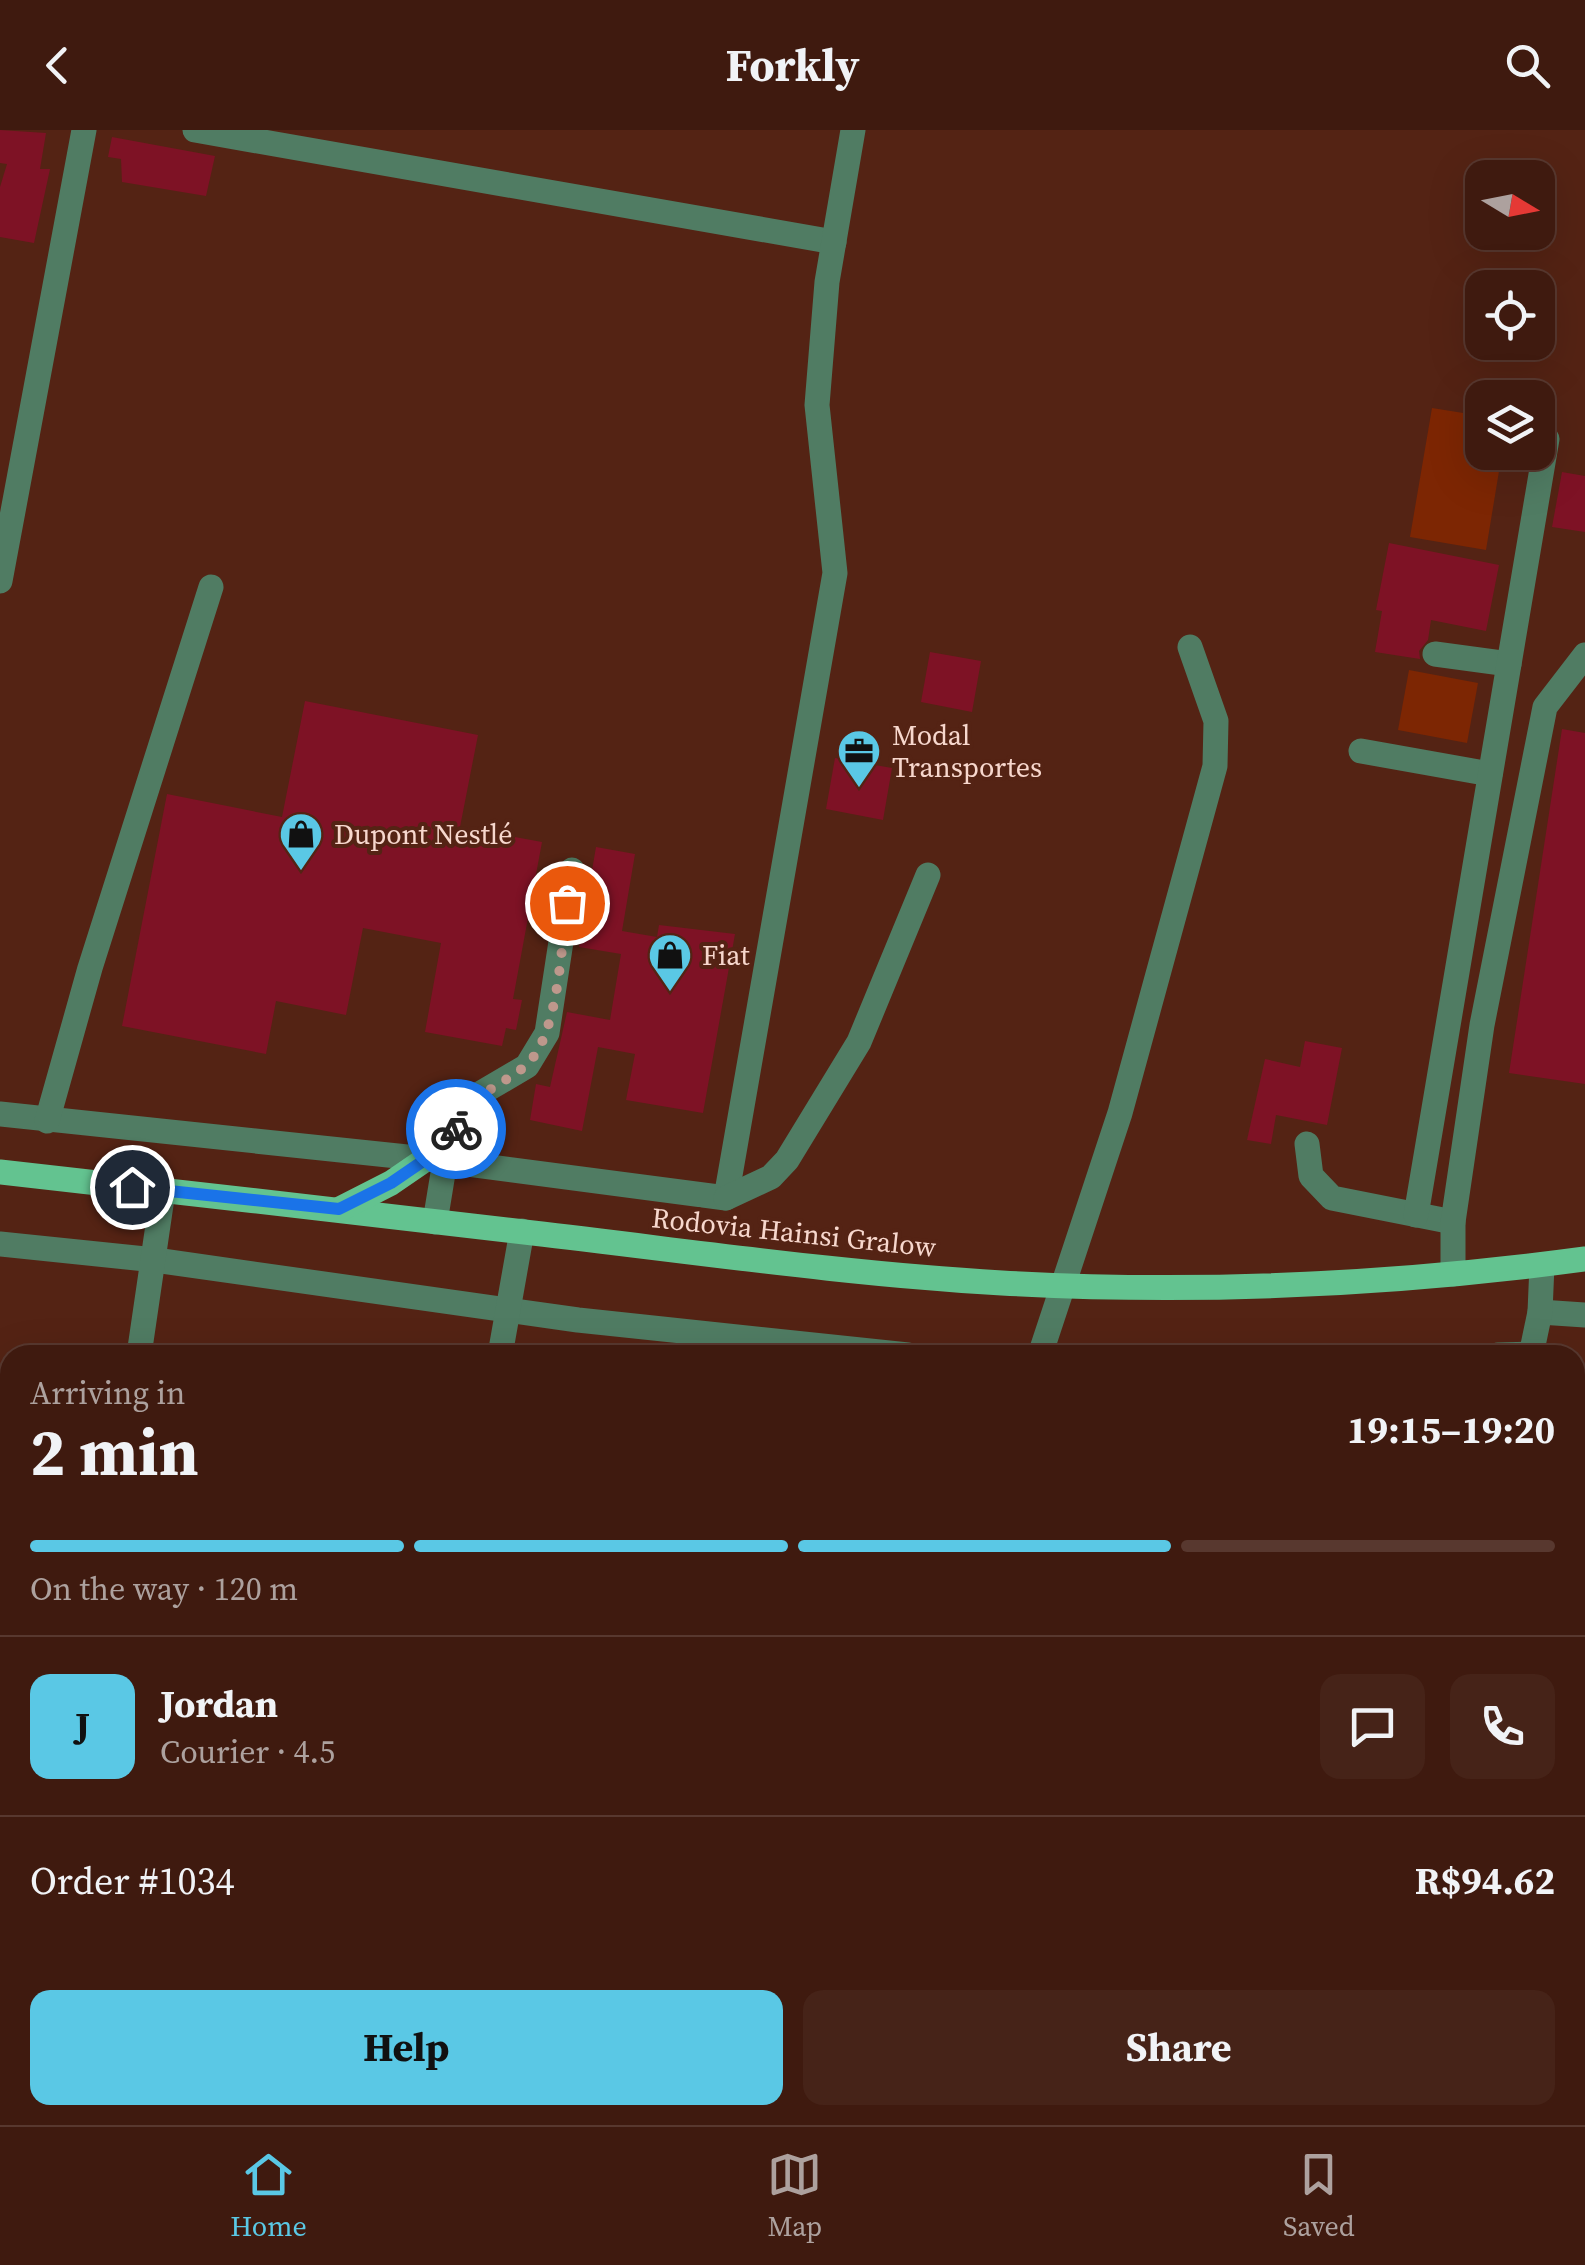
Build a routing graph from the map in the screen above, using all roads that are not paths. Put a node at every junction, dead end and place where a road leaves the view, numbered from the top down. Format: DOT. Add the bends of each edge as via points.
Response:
graph roads {
  1 [pos="84,130"];
  2 [pos="196,130"];
  3 [pos="853,130"];
  4 [pos="834,242"];
  5 [pos="1542,470"];
  6 [pos="0,577"];
  7 [pos="211,588"];
  8 [pos="1190,647"];
  9 [pos="1435,654"];
  10 [pos="1585,655"];
  11 [pos="1509,664"];
  12 [pos="1361,751"];
  13 [pos="1490,774"];
  14 [pos="572,870"];
  15 [pos="928,875"];
  16 [pos="0,1114"];
  17 [pos="47,1121"];
  18 [pos="1306,1144"];
  19 [pos="436,1160"];
  20 [pos="0,1172"];
  21 [pos="163,1190"];
  22 [pos="726,1198"];
  23 [pos="339,1209"];
  24 [pos="1416,1215"];
  25 [pos="436,1222"];
  26 [pos="1453,1222"];
  27 [pos="522,1232"];
  28 [pos="0,1244"];
  29 [pos="1585,1258"];
  30 [pos="155,1260"];
  31 [pos="1542,1264"];
  32 [pos="1453,1274"];
  33 [pos="1060,1286"];
  34 [pos="508,1309"];
  35 [pos="1540,1312"];
  36 [pos="1585,1315"];
  37 [pos="141,1345"];
  38 [pos="502,1345"];
  39 [pos="712,1345"];
  40 [pos="1043,1345"];
  41 [pos="1533,1345"];
  1 -- 6 [label="street"];
  2 -- 4 [label="street"];
  3 -- 4 [label="street"];
  4 -- 22 [label="street" via="817,405 835,572"];
  5 -- 11 [label="street"];
  7 -- 17 [label="street"];
  8 -- 33 [label="street" via="1216,721 1215,766 1120,1113"];
  9 -- 11 [label="street"];
  10 -- 26 [label="street" via="1545,707 1482,1026"];
  11 -- 13 [label="street"];
  12 -- 13 [label="street"];
  13 -- 24 [label="street"];
  14 -- 19 [label="street" via="547,1033 526,1066 481,1093 460,1117"];
  15 -- 22 [label="street" via="859,1042 788,1160 771,1178"];
  16 -- 17 [label="street"];
  17 -- 19 [label="street"];
  18 -- 24 [label="street" via="1311,1176 1332,1198"];
  19 -- 22 [label="street"];
  19 -- 23 [label="main road"];
  19 -- 25 [label="street"];
  20 -- 21 [label="main road, Rodovia Hainsi Gralow"];
  21 -- 23 [label="main road, Rodovia Hainsi Gralow"];
  21 -- 30 [label="street"];
  23 -- 25 [label="main road, Rodovia Hainsi Gralow"];
  24 -- 26 [label="street"];
  25 -- 27 [label="main road, Rodovia Hainsi Gralow"];
  26 -- 32 [label="street"];
  27 -- 33 [label="main road, Rodovia Hainsi Gralow"];
  27 -- 34 [label="street"];
  28 -- 30 [label="street"];
  29 -- 31 [label="main road, Rodovia Hainsi Gralow"];
  30 -- 34 [label="street"];
  30 -- 37 [label="street"];
  31 -- 32 [label="main road, Rodovia Hainsi Gralow"];
  31 -- 35 [label="street"];
  32 -- 33 [label="main road, Rodovia Hainsi Gralow" via="1297,1286"];
  33 -- 40 [label="street"];
  34 -- 38 [label="street"];
  34 -- 39 [label="street"];
  35 -- 36 [label="street"];
  35 -- 41 [label="street"];
}
